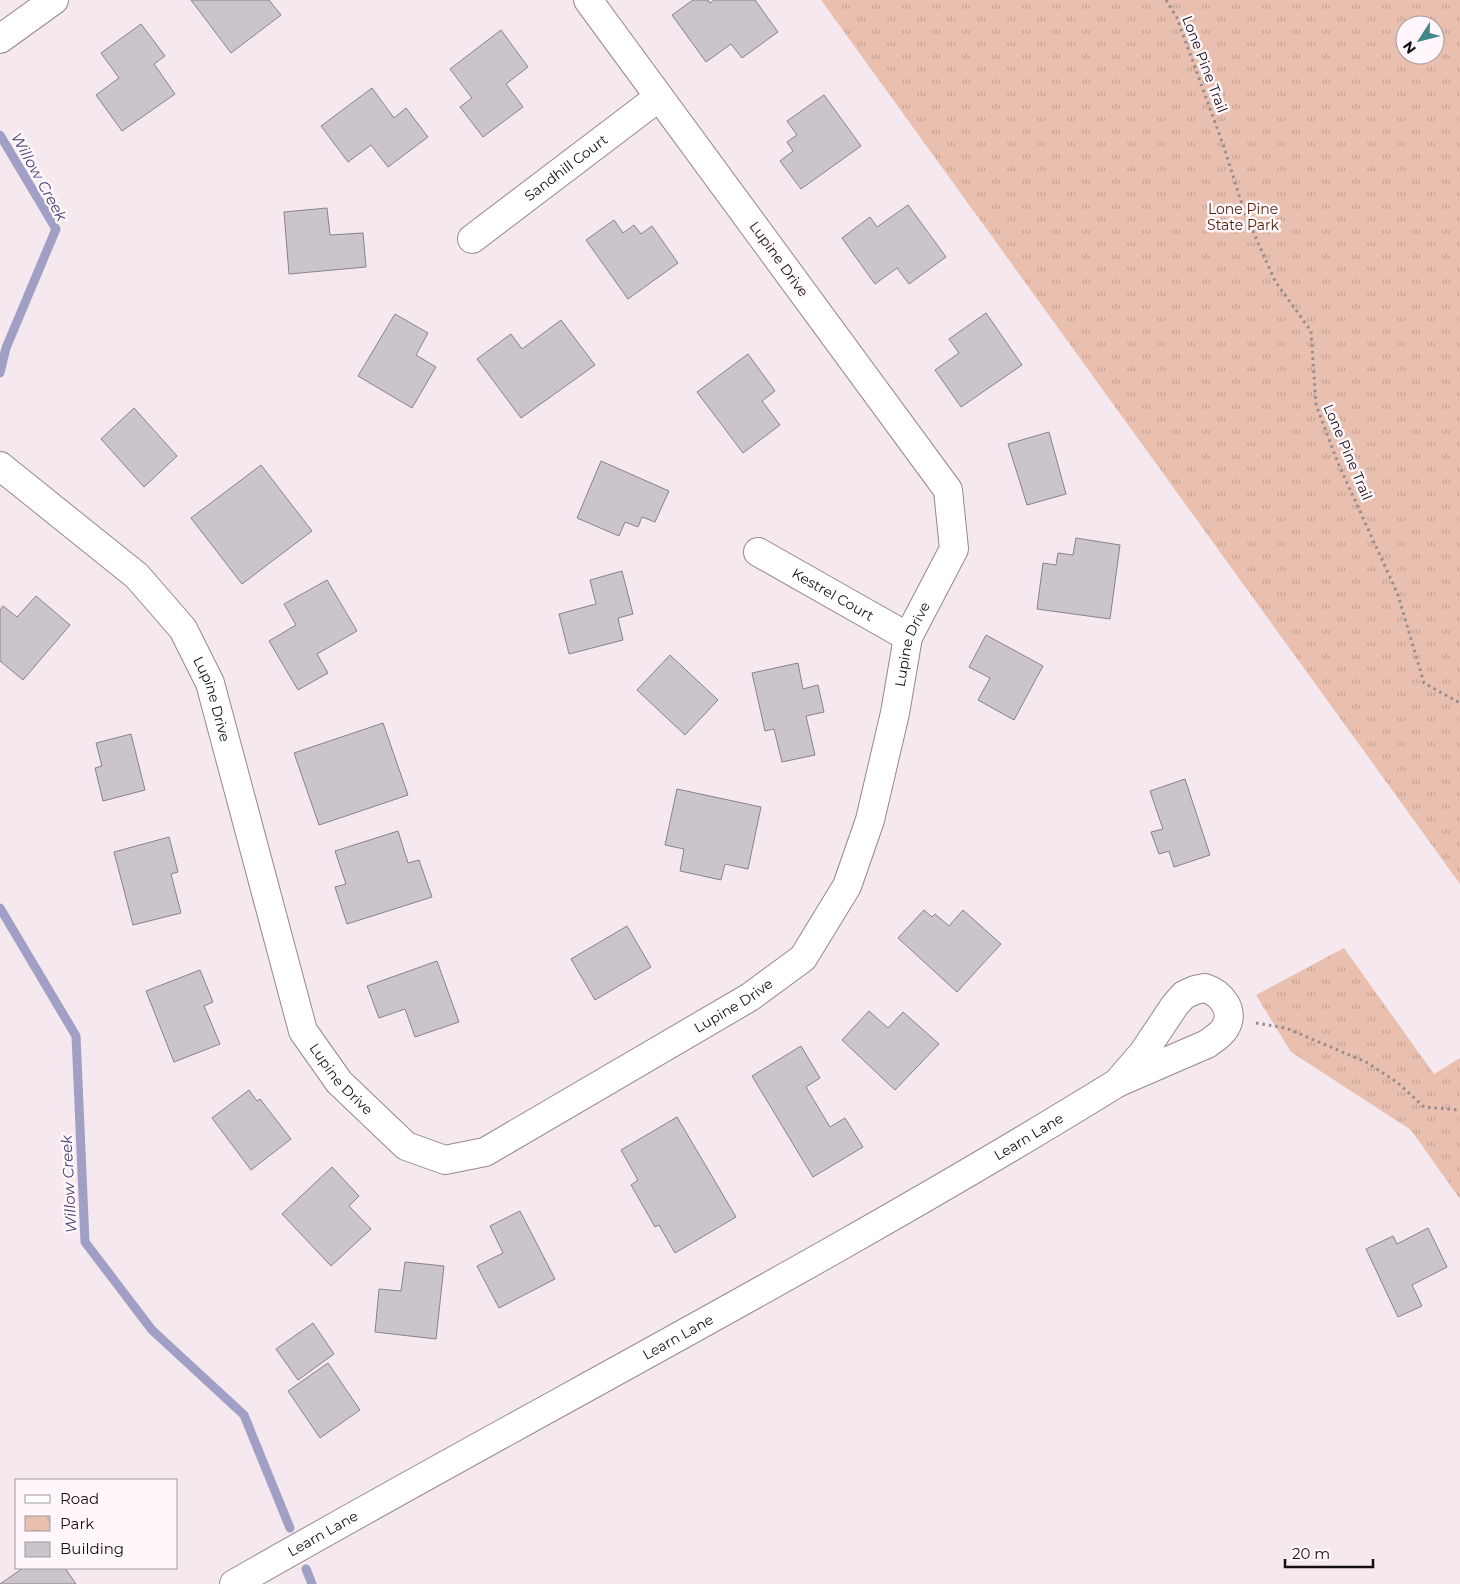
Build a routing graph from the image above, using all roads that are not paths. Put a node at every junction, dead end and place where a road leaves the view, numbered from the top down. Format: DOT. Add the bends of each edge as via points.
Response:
graph roads {
  1 [pos="54,0"];
  2 [pos="588,0"];
  3 [pos="0,39"];
  4 [pos="659,97"];
  5 [pos="472,239"];
  6 [pos="0,466"];
  7 [pos="758,552"];
  8 [pos="908,637"];
  9 [pos="1117,1084"];
  10 [pos="234,1584"];
  1 -- 3 [label="street"];
  2 -- 4 [label="street, Lupine Drive"];
  4 -- 5 [label="street, Sandhill Court"];
  4 -- 8 [label="street, Lupine Drive" via="948,490 954,549"];
  6 -- 8 [label="street, Lupine Drive" via="137,576 183,630 210,683 303,1030 339,1082 406,1146 445,1160 485,1152 750,997 803,958 847,886 870,820 895,713"];
  7 -- 8 [label="street, Kestrel Court"];
  9 -- 9 [label="street, Learn Lane" via="1207,1044 1218,1036 1229,1019 1222,998 1205,988 1184,996"];
  9 -- 10 [label="street, Learn Lane" via="715,1317 389,1495"];
}
